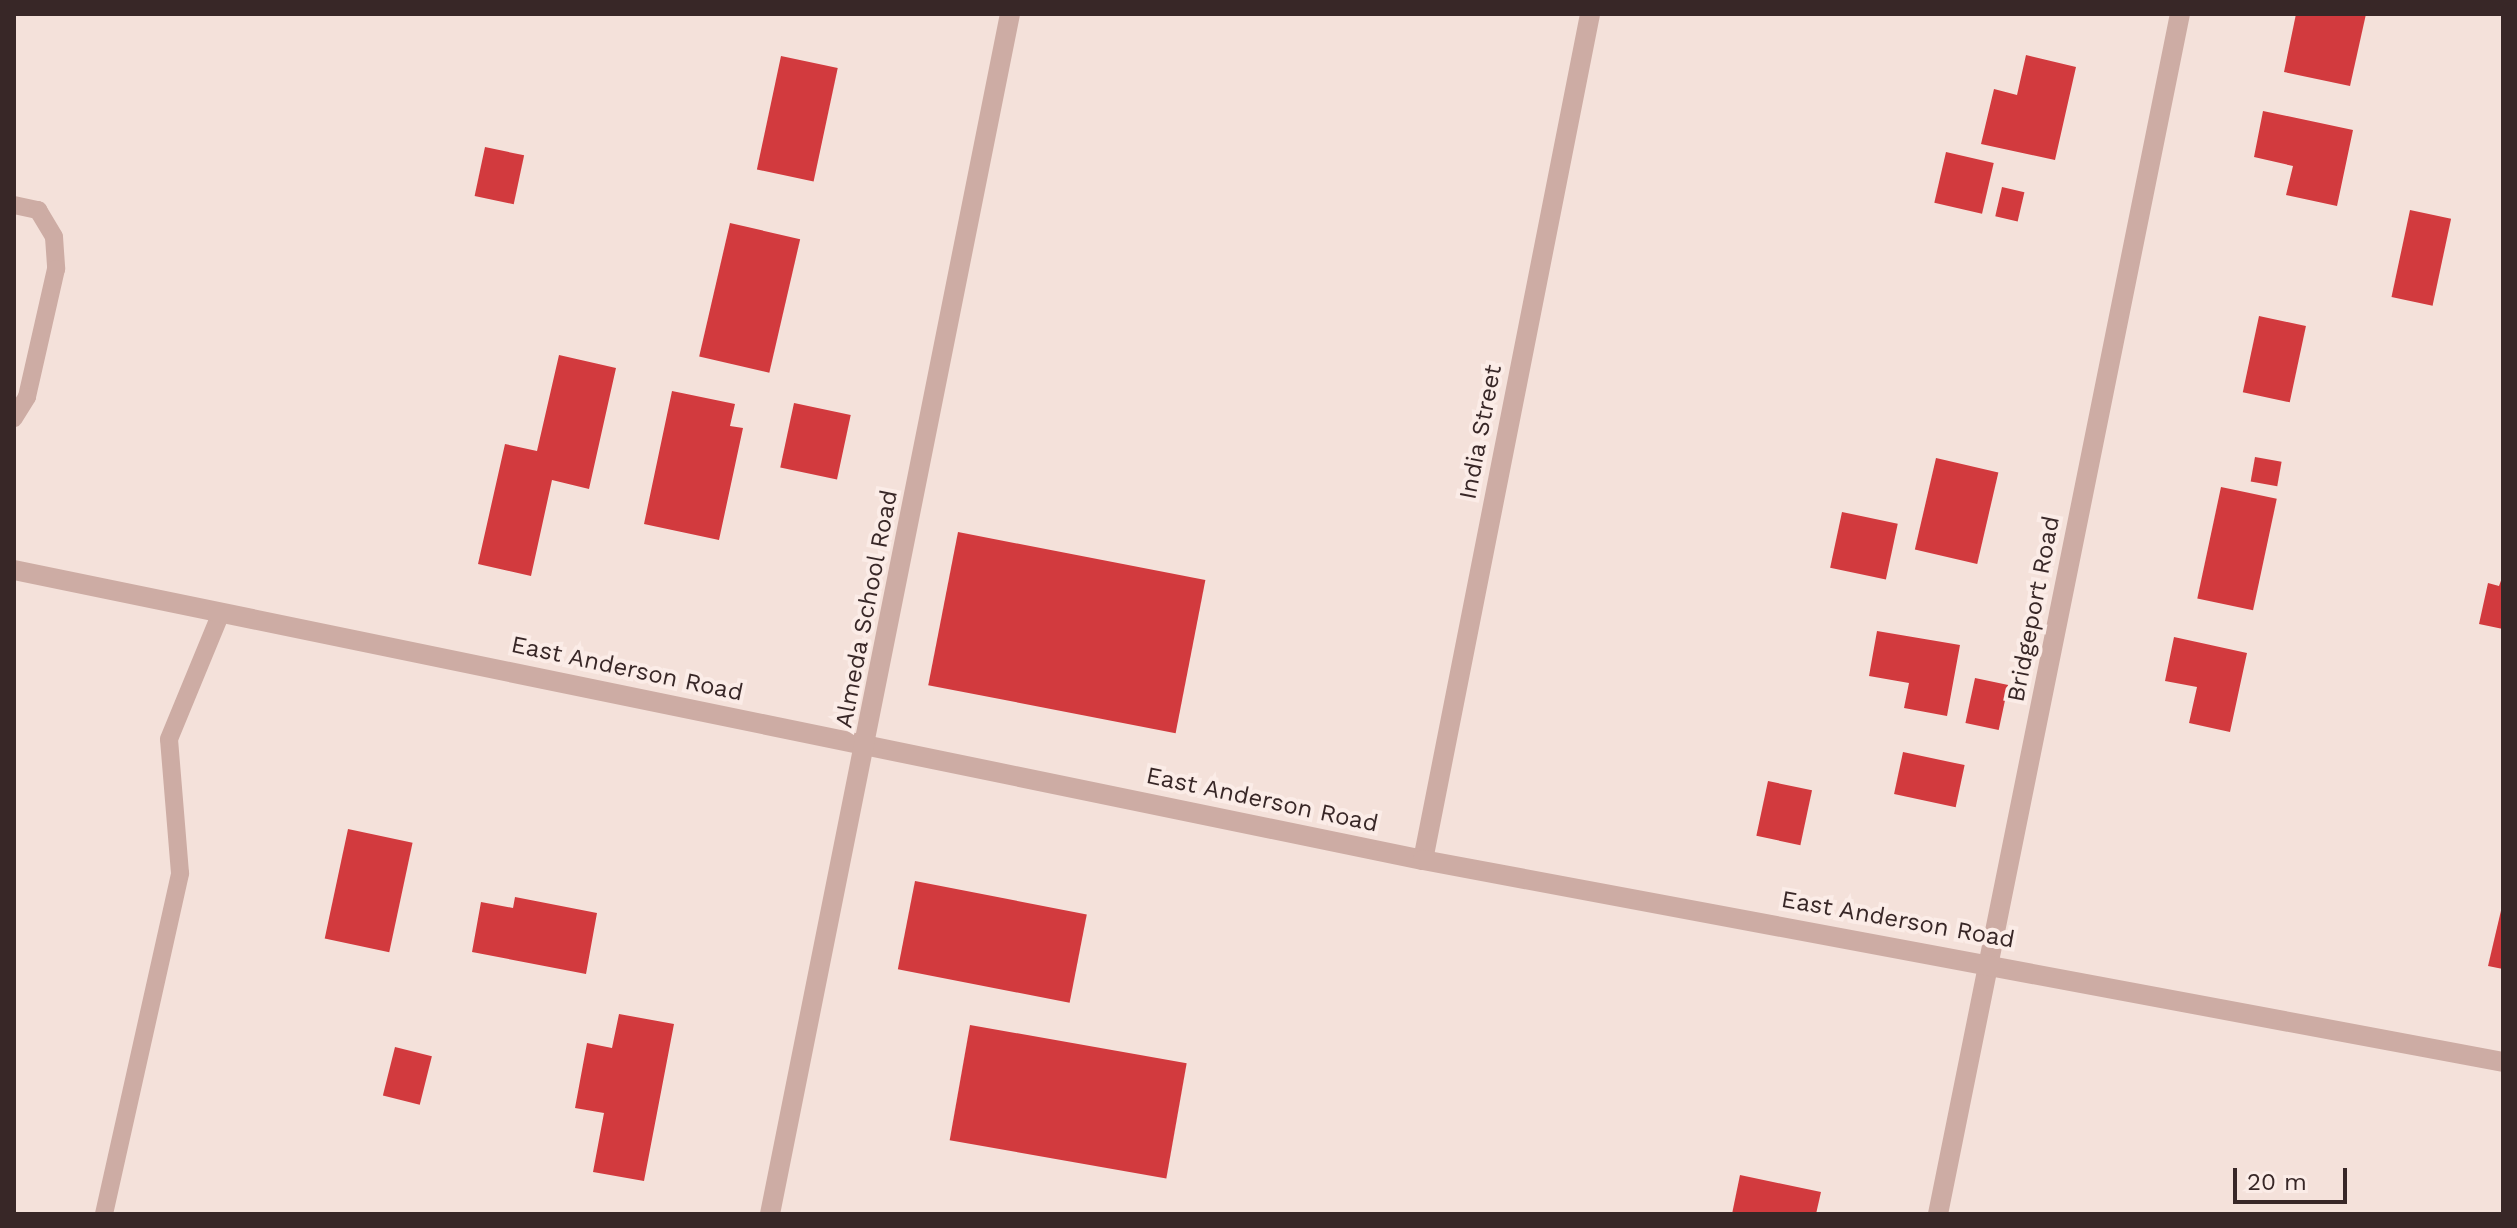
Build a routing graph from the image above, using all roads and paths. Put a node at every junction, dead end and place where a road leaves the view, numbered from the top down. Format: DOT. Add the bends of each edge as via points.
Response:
graph roads {
  1 [pos="1010,14"];
  2 [pos="1590,14"];
  3 [pos="2180,14"];
  4 [pos="14,205"];
  5 [pos="14,418"];
  6 [pos="14,570"];
  7 [pos="221,613"];
  8 [pos="867,745"];
  9 [pos="1423,860"];
  10 [pos="1990,963"];
  11 [pos="2503,1062"];
  12 [pos="104,1214"];
  13 [pos="770,1214"];
  14 [pos="1938,1214"];
  1 -- 8 [label="street, Almeda School Road"];
  2 -- 9 [label="street, India Street"];
  3 -- 10 [label="street, Bridgeport Road"];
  4 -- 5 [label="lane" via="38,210 54,237 56,269 27,397"];
  6 -- 7 [label="street, East Anderson Road"];
  7 -- 8 [label="street, East Anderson Road"];
  7 -- 12 [label="lane" via="169,739 180,873"];
  8 -- 9 [label="street, East Anderson Road"];
  8 -- 13 [label="street, Almeda School Road"];
  9 -- 10 [label="street, East Anderson Road"];
  10 -- 11 [label="street, East Anderson Road"];
  10 -- 14 [label="street, Bridgeport Road"];
}
